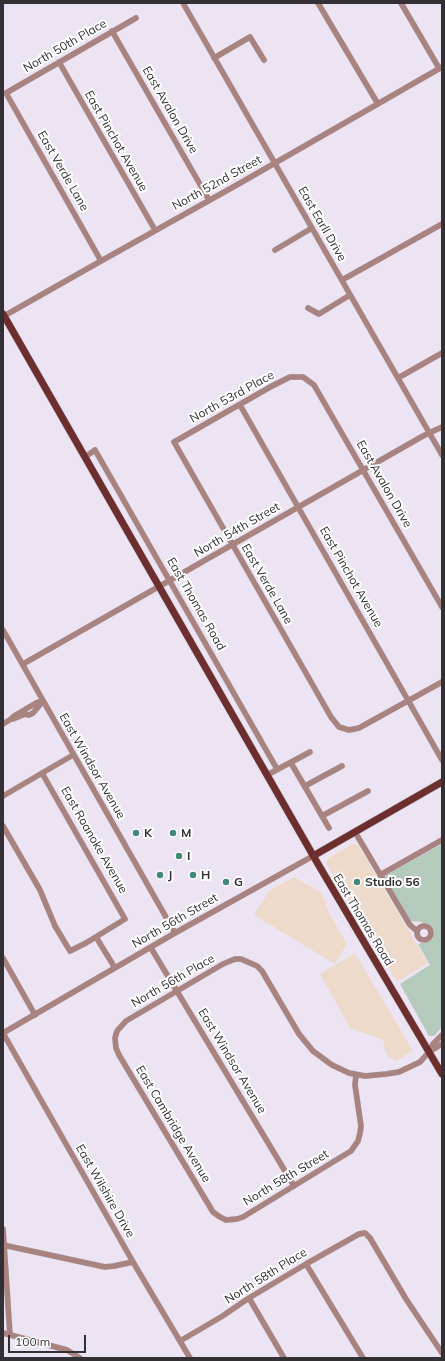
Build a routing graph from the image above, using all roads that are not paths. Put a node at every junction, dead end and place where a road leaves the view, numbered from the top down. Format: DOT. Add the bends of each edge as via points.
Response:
graph roads {
  1 [pos="183,3"];
  2 [pos="318,3"];
  3 [pos="401,3"];
  4 [pos="136,18"];
  5 [pos="112,32"];
  6 [pos="214,58"];
  7 [pos="264,60"];
  8 [pos="59,62"];
  9 [pos="440,67"];
  10 [pos="6,93"];
  11 [pos="378,104"];
  12 [pos="275,163"];
  13 [pos="209,200"];
  14 [pos="442,224"];
  15 [pos="312,228"];
  16 [pos="155,230"];
  17 [pos="275,250"];
  18 [pos="101,261"];
  19 [pos="342,280"];
  20 [pos="350,295"];
  21 [pos="308,308"];
  22 [pos="3,316"];
  23 [pos="442,353"];
  24 [pos="303,377"];
  25 [pos="398,378"];
  26 [pos="240,405"];
  27 [pos="442,428"];
  28 [pos="429,433"];
  29 [pos="174,442"];
  30 [pos="442,455"];
  31 [pos="85,457"];
  32 [pos="364,470"];
  33 [pos="299,507"];
  34 [pos="232,545"];
  35 [pos="170,581"];
  36 [pos="159,587"];
  37 [pos="442,607"];
  38 [pos="3,630"];
  39 [pos="22,664"];
  40 [pos="442,682"];
  41 [pos="409,700"];
  42 [pos="43,701"];
  43 [pos="3,724"];
  44 [pos="310,752"];
  45 [pos="74,755"];
  46 [pos="442,760"];
  47 [pos="292,763"];
  48 [pos="342,766"];
  49 [pos="277,769"];
  50 [pos="42,773"];
  51 [pos="267,775"];
  52 [pos="442,782"];
  53 [pos="305,786"];
  54 [pos="368,791"];
  55 [pos="3,796"];
  56 [pos="322,816"];
  57 [pos="3,826"];
  58 [pos="329,828"];
  59 [pos="355,832"];
  60 [pos="442,840"];
  61 [pos="313,856"];
  62 [pos="380,875"];
  63 [pos="417,931"];
  64 [pos="175,933"];
  65 [pos="96,937"];
  66 [pos="151,948"];
  67 [pos="3,958"];
  68 [pos="115,968"];
  69 [pos="178,991"];
  70 [pos="35,1015"];
  71 [pos="117,1032"];
  72 [pos="3,1033"];
  73 [pos="442,1035"];
  74 [pos="442,1044"];
  75 [pos="429,1052"];
  76 [pos="442,1074"];
  77 [pos="356,1075"];
  78 [pos="294,1186"];
  79 [pos="226,1220"];
  80 [pos="3,1228"];
  81 [pos="4,1245"];
  82 [pos="133,1262"];
  83 [pos="306,1264"];
  84 [pos="249,1298"];
  85 [pos="3,1333"];
  86 [pos="10,1334"];
  87 [pos="180,1341"];
  88 [pos="442,1353"];
  89 [pos="80,1358"];
  90 [pos="190,1358"];
  91 [pos="284,1358"];
  92 [pos="363,1358"];
  1 -- 6 [label="street, East Earll Drive"];
  2 -- 11 [label="street"];
  3 -- 9 [label="street"];
  4 -- 5 [label="street, North 50th Place"];
  5 -- 8 [label="street, North 50th Place"];
  5 -- 13 [label="street, East Avalon Drive"];
  6 -- 7 [label="street" via="250,37"];
  6 -- 12 [label="street, East Earll Drive"];
  8 -- 10 [label="street, North 50th Place"];
  8 -- 16 [label="street, East Pinchot Avenue"];
  9 -- 11 [label="street, North 52nd Street"];
  10 -- 18 [label="street, East Verde Lane"];
  11 -- 12 [label="street, North 52nd Street"];
  12 -- 13 [label="street, North 52nd Street"];
  12 -- 15 [label="street, East Earll Drive"];
  13 -- 16 [label="street, North 52nd Street"];
  14 -- 19 [label="street"];
  15 -- 17 [label="street"];
  15 -- 19 [label="street, East Earll Drive"];
  16 -- 18 [label="street, North 52nd Street"];
  18 -- 22 [label="street, North 52nd Street"];
  19 -- 20 [label="street, East Earll Drive"];
  20 -- 21 [label="street" via="319,314"];
  20 -- 25 [label="street, East Earll Drive"];
  22 -- 31 [label="main road, East Thomas Road"];
  23 -- 25 [label="street"];
  24 -- 26 [label="street, North 53rd Place" via="290,377"];
  24 -- 32 [label="street, East Avalon Drive" via="314,385"];
  25 -- 28 [label="street, East Earll Drive"];
  26 -- 29 [label="street, North 53rd Place"];
  26 -- 33 [label="street, East Pinchot Avenue"];
  27 -- 28 [label="street, North 54th Street"];
  28 -- 30 [label="street, East Earll Drive"];
  28 -- 32 [label="street, North 54th Street"];
  29 -- 34 [label="street, East Verde Lane"];
  31 -- 35 [label="street, East Thomas Road" via="95,450"];
  31 -- 36 [label="main road, East Thomas Road"];
  32 -- 33 [label="street, North 54th Street"];
  32 -- 37 [label="street, East Avalon Drive"];
  33 -- 34 [label="street, North 54th Street"];
  33 -- 41 [label="street, East Pinchot Avenue"];
  34 -- 35 [label="street, North 54th Street"];
  34 -- 41 [label="street, East Verde Lane" via="339,727 349,730 359,728"];
  35 -- 36 [label="street, North 54th Street"];
  35 -- 49 [label="street, East Thomas Road"];
  36 -- 39 [label="street, North 54th Street"];
  36 -- 51 [label="main road, East Thomas Road"];
  38 -- 39 [label="street, East Windsor Avenue"];
  39 -- 42 [label="street, East Windsor Avenue"];
  40 -- 41 [label="street"];
  41 -- 46 [label="street, East Pinchot Avenue"];
  42 -- 43 [label="street" via="33,713 29,715 24,712 18,718"];
  42 -- 45 [label="street, East Windsor Avenue"];
  44 -- 47 [label="street"];
  45 -- 50 [label="street"];
  45 -- 64 [label="street, East Windsor Avenue"];
  47 -- 49 [label="street"];
  47 -- 53 [label="street"];
  48 -- 53 [label="street"];
  49 -- 51 [label="street"];
  50 -- 55 [label="street"];
  50 -- 65 [label="street, East Roanoke Avenue" via="125,919"];
  51 -- 61 [label="main road, East Thomas Road"];
  52 -- 59 [label="main road, North 56th Street"];
  53 -- 56 [label="street"];
  54 -- 56 [label="street"];
  56 -- 58 [label="street"];
  57 -- 65 [label="street" via="40,890 55,926 70,951"];
  59 -- 61 [label="main road, North 56th Street"];
  59 -- 62 [label="street"];
  60 -- 62 [label="street"];
  61 -- 64 [label="street, North 56th Street"];
  61 -- 75 [label="main road, East Thomas Road"];
  62 -- 63 [label="street" via="410,925"];
  64 -- 66 [label="street, North 56th Street"];
  65 -- 68 [label="street"];
  66 -- 68 [label="street, North 56th Street"];
  66 -- 69 [label="street, East Windsor Avenue"];
  67 -- 70 [label="street"];
  68 -- 70 [label="street, North 56th Street"];
  69 -- 71 [label="street, North 56th Place" via="126,1021"];
  69 -- 77 [label="street, North 56th Place" via="228,962 245,960 262,971 299,1034 313,1051 332,1065"];
  69 -- 78 [label="street, East Windsor Avenue"];
  70 -- 72 [label="street, North 56th Street"];
  71 -- 79 [label="street, East Cambridge Avenue" via="115,1042 119,1054 213,1212"];
  72 -- 82 [label="street, East Wilshire Drive"];
  73 -- 75 [label="street"];
  74 -- 75 [label="street"];
  75 -- 76 [label="main road, East Thomas Road"];
  75 -- 77 [label="street" via="420,1062 399,1072"];
  77 -- 78 [label="street, North 58th Street" via="354,1085 361,1126 354,1148"];
  78 -- 79 [label="street, North 58th Street" via="237,1219"];
  80 -- 81 [label="street"];
  81 -- 82 [label="street" via="105,1267"];
  81 -- 86 [label="street"];
  82 -- 87 [label="street, East Wilshire Drive"];
  83 -- 84 [label="street, North 58th Place"];
  83 -- 88 [label="street, North 58th Place" via="365,1233"];
  83 -- 92 [label="street"];
  84 -- 87 [label="street, North 58th Place"];
  84 -- 91 [label="street"];
  85 -- 86 [label="street"];
  86 -- 89 [label="street" via="66,1350"];
  87 -- 90 [label="street, East Wilshire Drive"];
}
